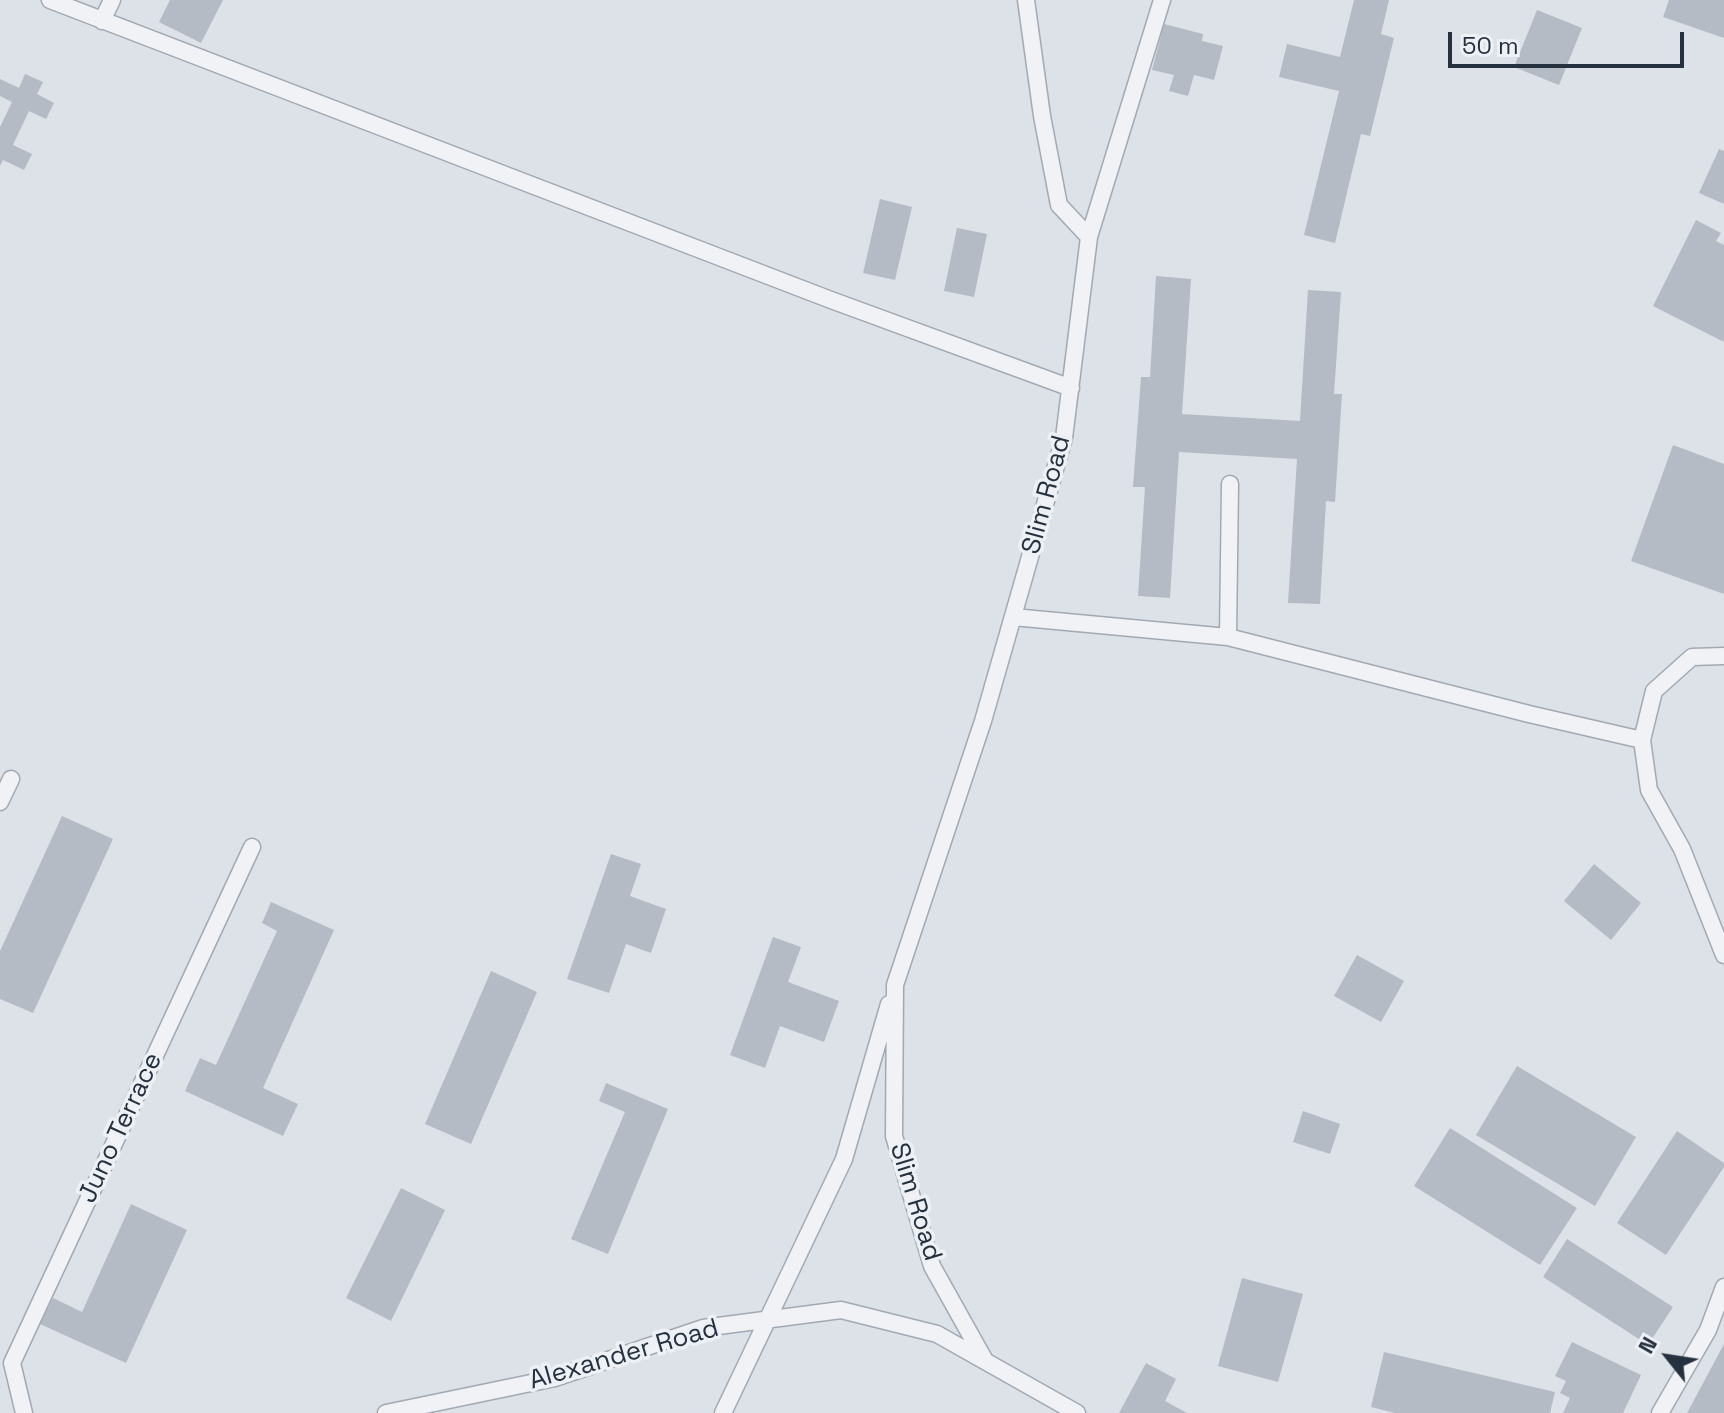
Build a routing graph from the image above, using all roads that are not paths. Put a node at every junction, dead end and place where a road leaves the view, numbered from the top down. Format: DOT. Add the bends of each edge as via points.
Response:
graph roads {
  1 [pos="50,0"];
  2 [pos="112,0"];
  3 [pos="1026,0"];
  4 [pos="1162,0"];
  5 [pos="102,21"];
  6 [pos="1089,237"];
  7 [pos="1071,388"];
  8 [pos="1230,484"];
  9 [pos="1013,617"];
  10 [pos="1228,637"];
  11 [pos="1724,656"];
  12 [pos="1642,740"];
  13 [pos="11,779"];
  14 [pos="0,802"];
  15 [pos="252,847"];
  16 [pos="1724,955"];
  17 [pos="895,985"];
  18 [pos="1724,1287"];
  19 [pos="768,1319"];
  20 [pos="984,1359"];
  21 [pos="24,1413"];
  22 [pos="386,1413"];
  23 [pos="723,1413"];
  24 [pos="1077,1413"];
  25 [pos="1660,1413"];
  1 -- 5 [label="lane"];
  2 -- 5 [label="lane"];
  3 -- 6 [label="lane" via="1059,205"];
  4 -- 6 [label="lane, Slim Road"];
  5 -- 7 [label="lane"];
  6 -- 7 [label="lane, Slim Road"];
  7 -- 9 [label="lane, Slim Road" via="1064,438"];
  8 -- 10 [label="lane"];
  9 -- 10 [label="lane"];
  9 -- 17 [label="lane, Slim Road"];
  10 -- 12 [label="lane"];
  11 -- 12 [label="lane" via="1692,657 1654,691"];
  12 -- 16 [label="lane" via="1649,790 1682,849"];
  13 -- 14 [label="lane"];
  15 -- 21 [label="lane, Juno Terrace" via="12,1363"];
  17 -- 19 [label="lane, Slim Road" via="844,1159"];
  17 -- 20 [label="lane, Slim Road" via="894,1136 932,1266"];
  18 -- 25 [label="lane" via="1708,1330"];
  19 -- 20 [label="lane, Alexander Road" via="841,1310 937,1334"];
  19 -- 22 [label="lane, Alexander Road" via="703,1328 555,1378"];
  19 -- 23 [label="lane, Slim Road"];
  20 -- 24 [label="lane, Alexander Road"];
}
